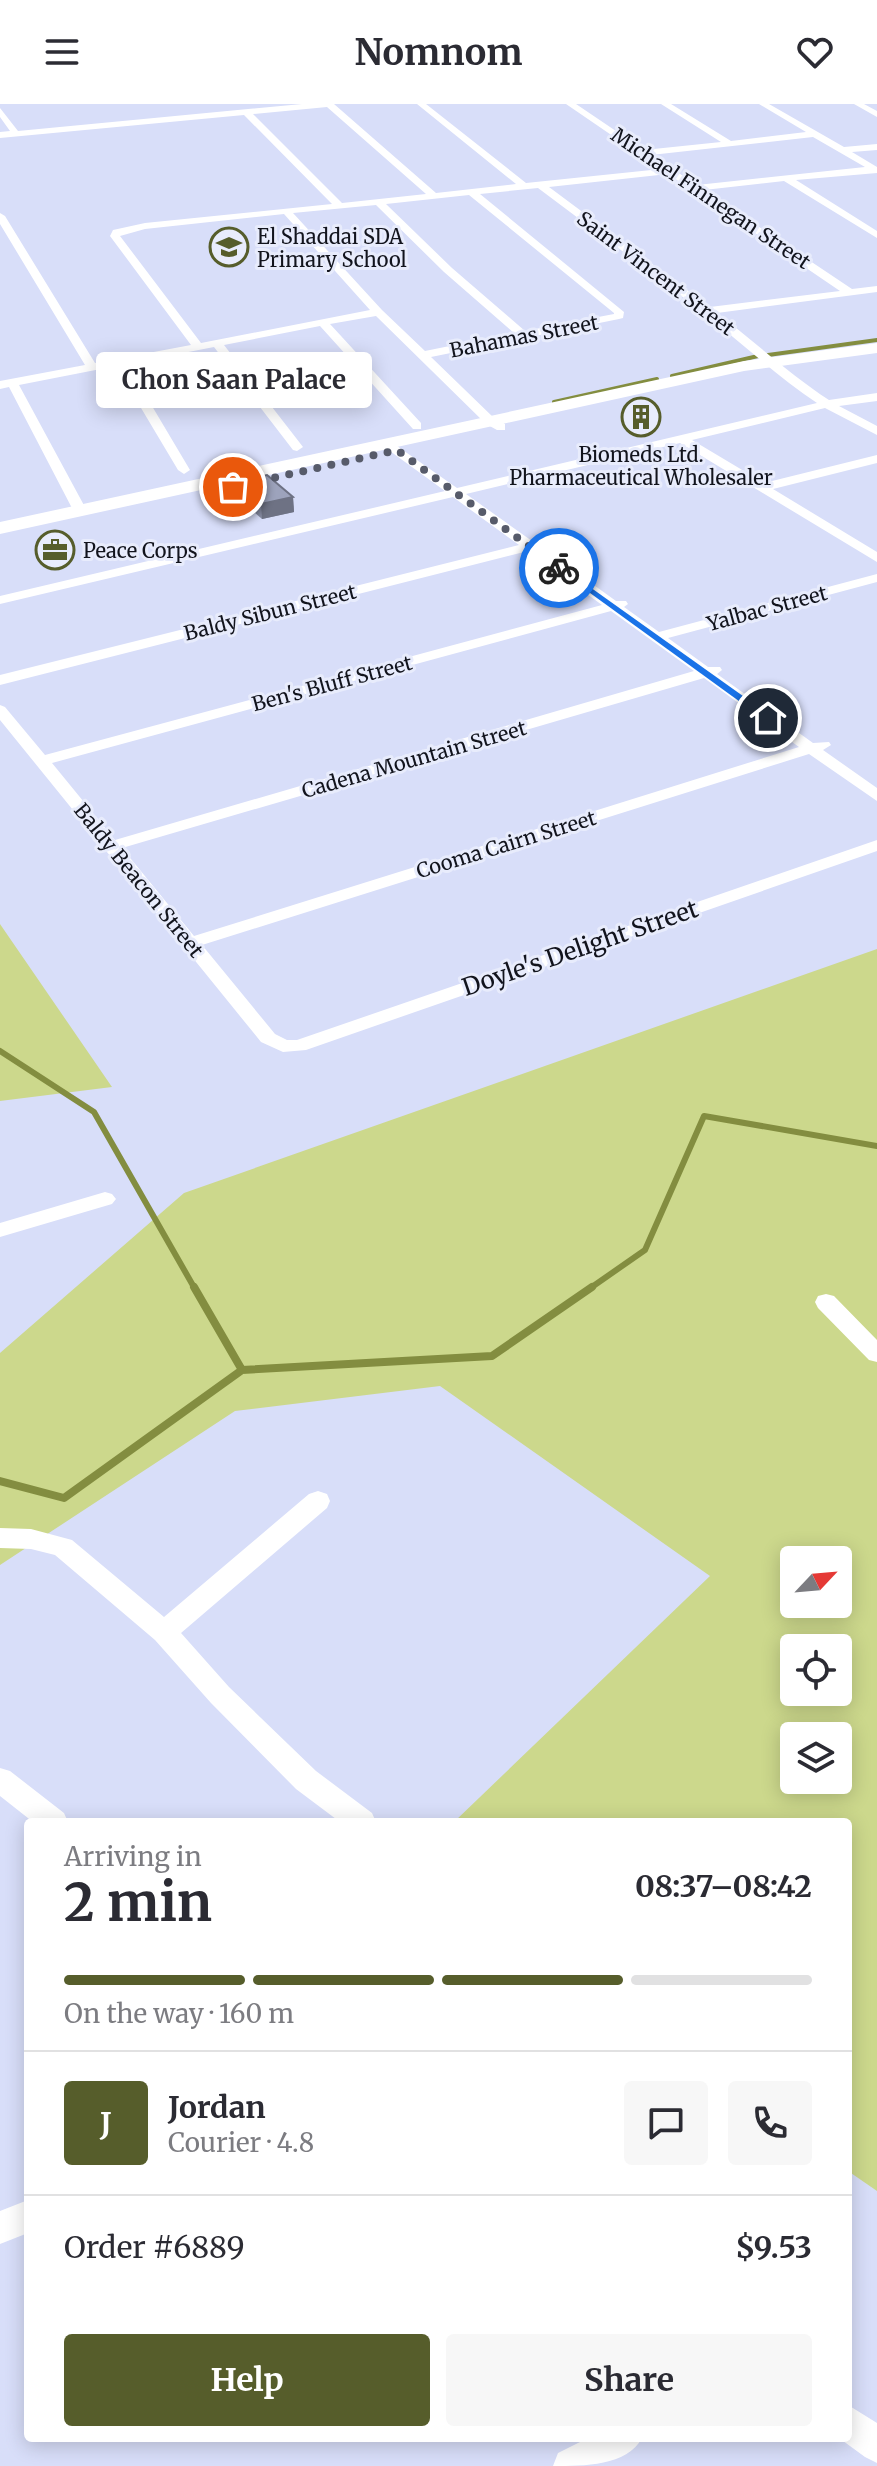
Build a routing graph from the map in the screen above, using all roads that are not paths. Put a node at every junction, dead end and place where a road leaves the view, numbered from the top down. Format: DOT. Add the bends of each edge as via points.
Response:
graph roads {
  1 [pos="329,104"];
  2 [pos="421,104"];
  3 [pos="570,104"];
  4 [pos="665,104"];
  5 [pos="763,104"];
  6 [pos="858,104"];
  7 [pos="9,105"];
  8 [pos="0,109"];
  9 [pos="246,112"];
  10 [pos="877,114"];
  11 [pos="16,134"];
  12 [pos="816,134"];
  13 [pos="0,135"];
  14 [pos="729,143"];
  15 [pos="877,147"];
  16 [pos="843,150"];
  17 [pos="642,153"];
  18 [pos="876,170"];
  19 [pos="671,171"];
  20 [pos="787,179"];
  21 [pos="538,183"];
  22 [pos="522,185"];
  23 [pos="697,188"];
  24 [pos="469,190"];
  25 [pos="432,194"];
  26 [pos="377,200"];
  27 [pos="339,205"];
  28 [pos="285,210"];
  29 [pos="1,219"];
  30 [pos="877,235"];
  31 [pos="877,289"];
  32 [pos="851,293"];
  33 [pos="708,311"];
  34 [pos="378,312"];
  35 [pos="322,322"];
  36 [pos="524,336"];
  37 [pos="216,342"];
  38 [pos="197,345"];
  39 [pos="877,348"];
  40 [pos="423,355"];
  41 [pos="119,361"];
  42 [pos="91,366"];
  43 [pos="772,367"];
  44 [pos="6,384"];
  45 [pos="877,397"];
  46 [pos="832,403"];
  47 [pos="877,423"];
  48 [pos="495,424"];
  49 [pos="417,426"];
  50 [pos="877,431"];
  51 [pos="681,438"];
  52 [pos="398,445"];
  53 [pos="297,447"];
  54 [pos="877,459"];
  55 [pos="184,470"];
  56 [pos="763,487"];
  57 [pos="460,490"];
  58 [pos="174,495"];
  59 [pos="79,509"];
  60 [pos="0,528"];
  61 [pos="0,538"];
  62 [pos="877,538"];
  63 [pos="856,543"];
  64 [pos="536,545"];
  65 [pos="877,558"];
  66 [pos="877,578"];
  67 [pos="0,600"];
  68 [pos="617,605"];
  69 [pos="662,636"];
  70 [pos="710,672"];
  71 [pos="0,680"];
  72 [pos="0,710"];
  73 [pos="817,746"];
  74 [pos="41,761"];
  75 [pos="877,782"];
  76 [pos="877,796"];
  77 [pos="877,845"];
  78 [pos="112,846"];
  79 [pos="190,943"];
  80 [pos="283,1046"];
  81 [pos="105,1199"];
  82 [pos="0,1230"];
  83 [pos="826,1302"];
  84 [pos="877,1354"];
  85 [pos="318,1501"];
  86 [pos="0,1538"];
  87 [pos="164,1632"];
  88 [pos="0,1780"];
  89 [pos="49,1818"];
  90 [pos="357,1818"];
  91 [pos="24,2218"];
  92 [pos="0,2228"];
  93 [pos="852,2426"];
  94 [pos="616,2442"];
  95 [pos="877,2445"];
  96 [pos="571,2466"];
  1 -- 9 [label="street"];
  1 -- 25 [label="street"];
  2 -- 22 [label="street"];
  3 -- 17 [label="street, Michael Finnegan Street"];
  4 -- 14 [label="street"];
  5 -- 12 [label="street"];
  6 -- 10 [label="street"];
  7 -- 8 [label="street"];
  8 -- 11 [label="street"];
  9 -- 11 [label="street"];
  9 -- 27 [label="street"];
  11 -- 13 [label="street"];
  12 -- 14 [label="street"];
  12 -- 16 [label="street"];
  14 -- 17 [label="street"];
  15 -- 16 [label="street"];
  16 -- 18 [label="street"];
  17 -- 19 [label="street, Michael Finnegan Street"];
  18 -- 20 [label="street"];
  19 -- 21 [label="street"];
  19 -- 23 [label="street, Michael Finnegan Street"];
  20 -- 23 [label="street"];
  20 -- 30 [label="street"];
  21 -- 22 [label="street"];
  21 -- 33 [label="street, Saint Vincent Street"];
  22 -- 24 [label="street"];
  23 -- 32 [label="street, Michael Finnegan Street"];
  24 -- 25 [label="street"];
  24 -- 36 [label="street, Bahamas Street" via="619,312 613,319"];
  25 -- 26 [label="street"];
  26 -- 27 [label="street"];
  26 -- 36 [label="street"];
  27 -- 28 [label="street"];
  28 -- 34 [label="street"];
  28 -- 38 [label="street" via="117,232"];
  29 -- 42 [label="street" via="12,246"];
  31 -- 32 [label="street"];
  32 -- 33 [label="street"];
  33 -- 43 [label="street, Saint Vincent Street"];
  34 -- 35 [label="street"];
  34 -- 40 [label="street"];
  35 -- 37 [label="street"];
  35 -- 49 [label="street"];
  36 -- 40 [label="street, Bahamas Street"];
  37 -- 38 [label="street"];
  37 -- 53 [label="street"];
  38 -- 41 [label="street"];
  39 -- 43 [label="main road"];
  40 -- 48 [label="street"];
  41 -- 42 [label="street"];
  41 -- 55 [label="street"];
  42 -- 44 [label="street"];
  43 -- 46 [label="street, Saint Vincent Street"];
  43 -- 48 [label="main road"];
  44 -- 59 [label="street"];
  45 -- 46 [label="street"];
  46 -- 47 [label="street"];
  46 -- 50 [label="street"];
  46 -- 51 [label="street"];
  48 -- 52 [label="main road"];
  51 -- 56 [label="street"];
  51 -- 57 [label="street"];
  52 -- 57 [label="street"];
  52 -- 58 [label="main road"];
  54 -- 56 [label="street"];
  56 -- 63 [label="street"];
  57 -- 64 [label="street"];
  57 -- 67 [label="street"];
  58 -- 60 [label="main road"];
  58 -- 61 [label="main road"];
  62 -- 63 [label="street"];
  63 -- 65 [label="street"];
  64 -- 68 [label="street"];
  64 -- 71 [label="street, Baldy Sibun Street"];
  66 -- 69 [label="street, Yalbac Street"];
  68 -- 69 [label="street"];
  68 -- 74 [label="street, Ben's Bluff Street"];
  69 -- 70 [label="street"];
  70 -- 73 [label="street"];
  70 -- 78 [label="street, Cadena Mountain Street"];
  72 -- 74 [label="street, Baldy Beacon Street"];
  73 -- 75 [label="street"];
  73 -- 76 [label="street"];
  73 -- 79 [label="street, Cooma Cairn Street"];
  74 -- 78 [label="street, Baldy Beacon Street"];
  77 -- 80 [label="street, Doyle's Delight Street" via="299,1046"];
  78 -- 79 [label="street, Baldy Beacon Street"];
  79 -- 80 [label="street, Baldy Beacon Street" via="268,1038"];
  81 -- 82 [label="street"];
  83 -- 84 [label="street"];
  85 -- 87 [label="street"];
  86 -- 87 [label="street" via="63,1547"];
  87 -- 90 [label="street" via="297,1771"];
  88 -- 89 [label="street"];
  91 -- 92 [label="street"];
  93 -- 95 [label="street"];
  94 -- 96 [label="street"];
}
